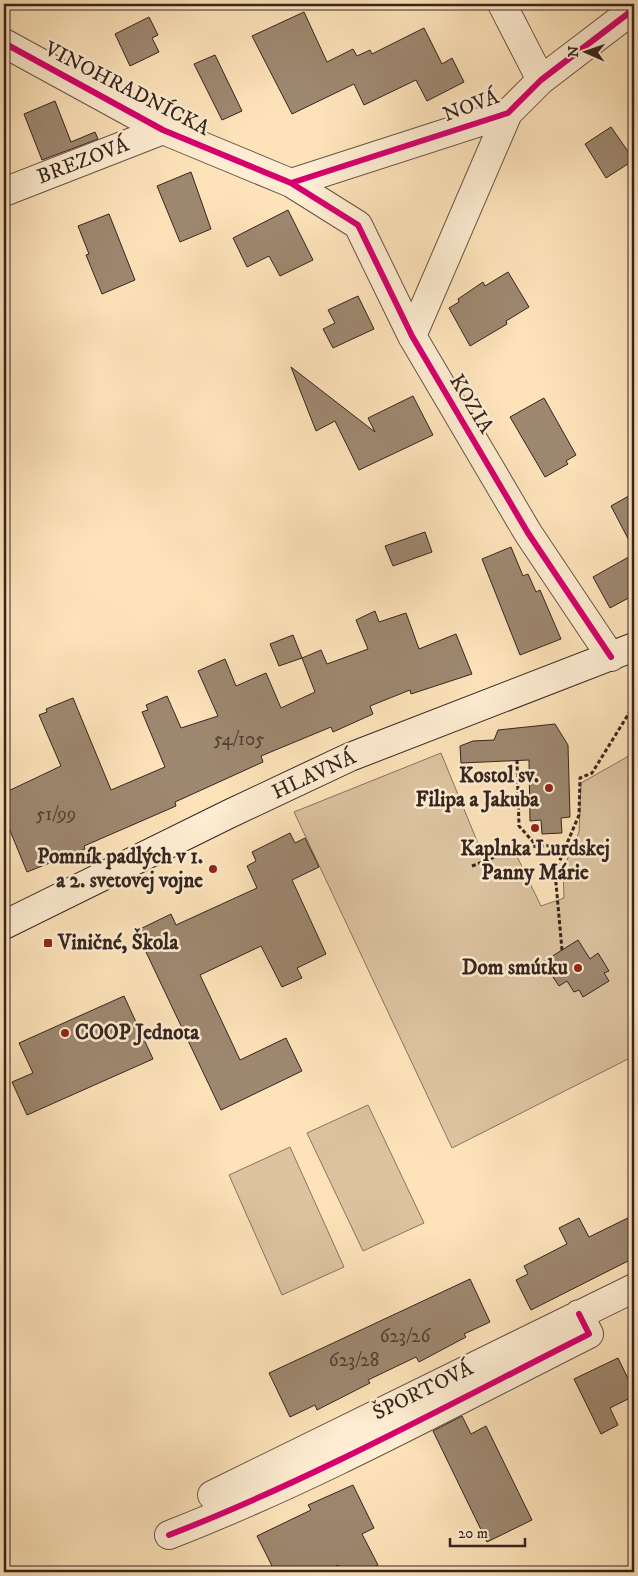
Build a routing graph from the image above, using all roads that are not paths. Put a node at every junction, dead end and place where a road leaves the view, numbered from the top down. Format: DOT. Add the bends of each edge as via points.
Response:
graph roads {
  1 [pos="502,4"];
  2 [pos="634,9"];
  3 [pos="4,43"];
  4 [pos="541,80"];
  5 [pos="508,113"];
  6 [pos="163,130"];
  7 [pos="291,183"];
  8 [pos="4,192"];
  9 [pos="412,336"];
  10 [pos="623,652"];
  11 [pos="4,925"];
  12 [pos="634,1288"];
  13 [pos="579,1314"];
  14 [pos="212,1495"];
  15 [pos="168,1535"];
  1 -- 4 [label="street"];
  2 -- 4 [label="street, NOVÁ"];
  3 -- 6 [label="street, VINOHRADNÍCKA"];
  4 -- 5 [label="street, NOVÁ"];
  5 -- 7 [label="street, NOVÁ"];
  5 -- 9 [label="street, NOVÁ"];
  6 -- 7 [label="street, VINOHRADNÍCKA"];
  6 -- 8 [label="street, BREZOVÁ"];
  7 -- 9 [label="street, KOZIA" via="358,225"];
  9 -- 10 [label="street, KOZIA" via="528,533"];
  10 -- 11 [label="street, HLAVNÁ" via="350,757"];
  12 -- 13 [label="street, ŠPORTOVÁ"];
  13 -- 14 [label="street, ŠPORTOVÁ"];
  13 -- 15 [label="street" via="589,1334 299,1479"];
}
